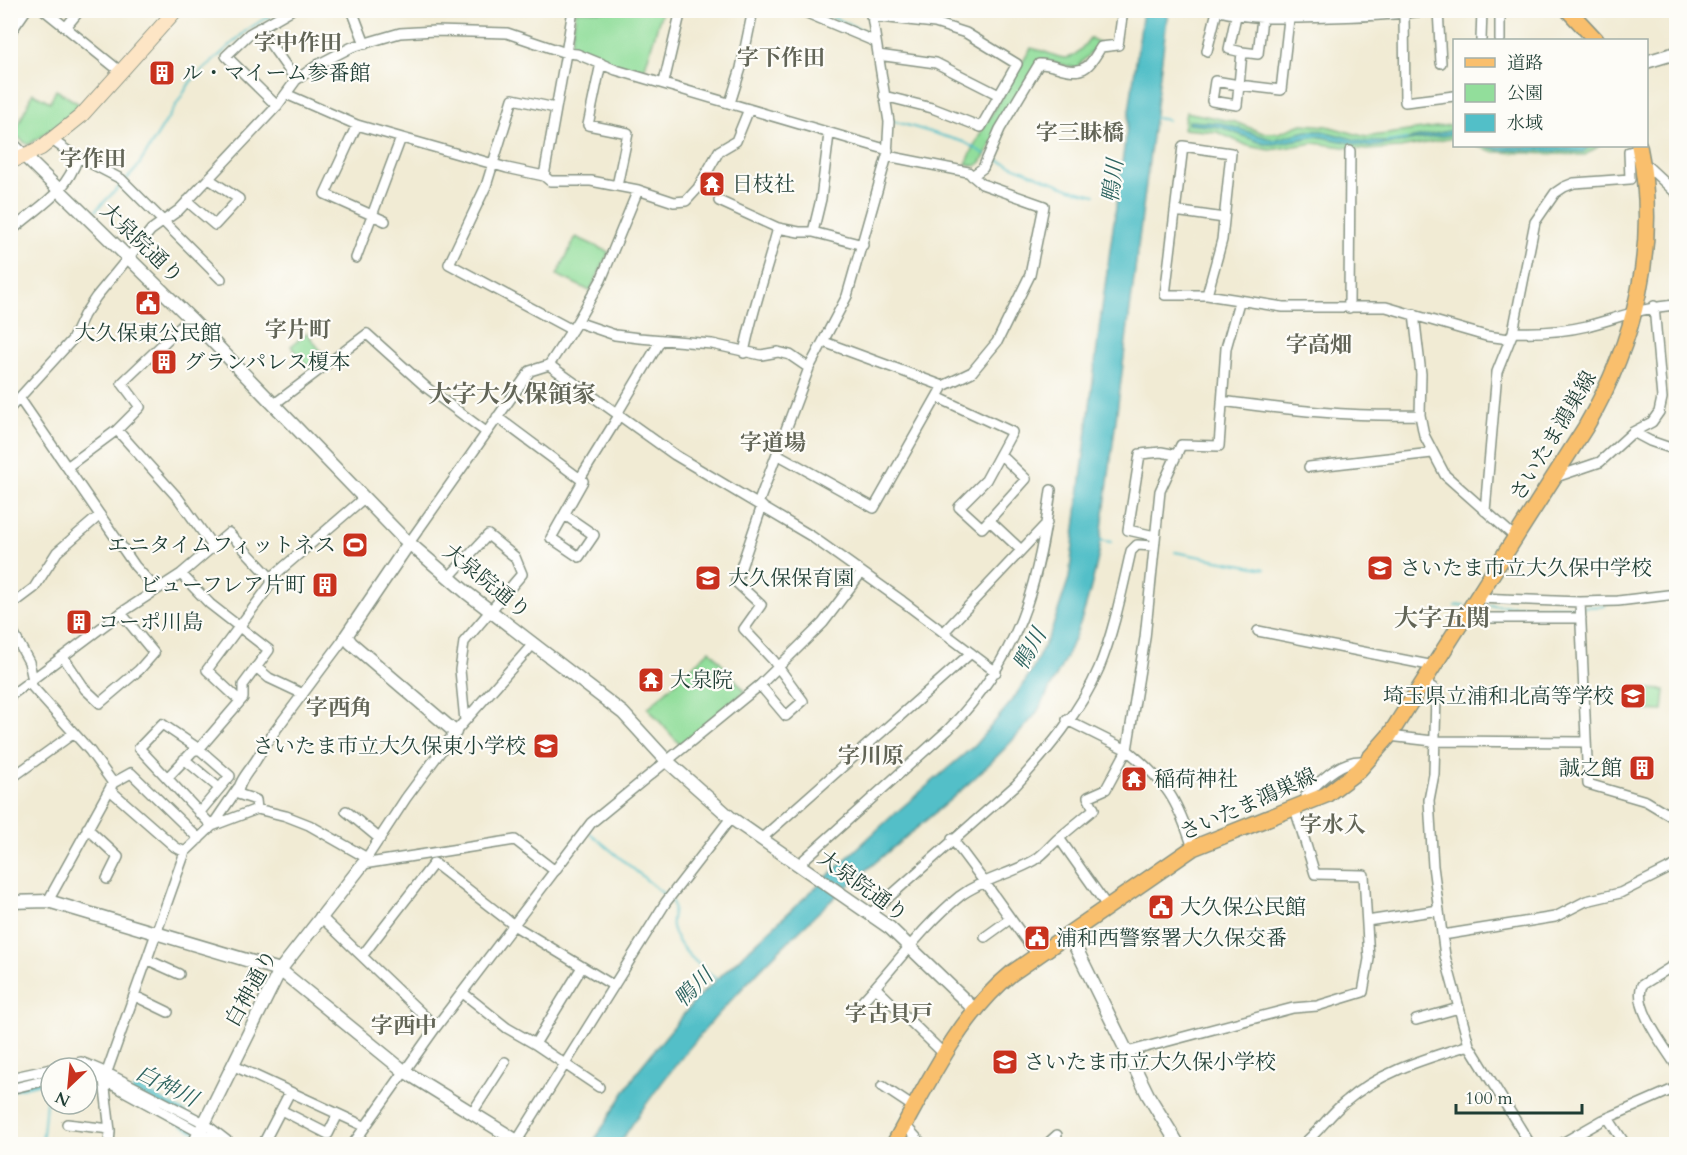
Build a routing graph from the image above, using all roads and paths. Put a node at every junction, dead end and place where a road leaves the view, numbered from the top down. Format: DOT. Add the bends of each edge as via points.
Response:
graph roads {
  1 [pos="26,10"];
  2 [pos="44,10"];
  3 [pos="80,10"];
  4 [pos="176,10"];
  5 [pos="291,10"];
  6 [pos="352,10"];
  7 [pos="573,10"];
  8 [pos="681,10"];
  9 [pos="753,10"];
  10 [pos="800,10"];
  11 [pos="1123,10"];
  12 [pos="1432,10"];
  13 [pos="1438,10"];
  14 [pos="1482,10"];
  15 [pos="1500,10"];
  16 [pos="1217,11"];
  17 [pos="1573,12"];
  18 [pos="871,13"];
  19 [pos="1352,13"];
  20 [pos="1290,14"];
  21 [pos="1404,14"];
  22 [pos="1236,16"];
  23 [pos="1262,18"];
  24 [pos="66,27"];
  25 [pos="259,28"];
  26 [pos="10,33"];
  27 [pos="1481,39"];
  28 [pos="1500,39"];
  29 [pos="1595,39"];
  30 [pos="876,42"];
  31 [pos="365,44"];
  32 [pos="1207,51"];
  33 [pos="1242,52"];
  34 [pos="566,53"];
  35 [pos="1677,53"];
  36 [pos="878,55"];
  37 [pos="1648,62"];
  38 [pos="601,63"];
  39 [pos="1441,63"];
  40 [pos="121,72"];
  41 [pos="296,80"];
  42 [pos="664,82"];
  43 [pos="286,94"];
  44 [pos="999,95"];
  45 [pos="884,96"];
  46 [pos="1453,96"];
  47 [pos="730,103"];
  48 [pos="278,106"];
  49 [pos="555,108"];
  50 [pos="749,109"];
  51 [pos="357,125"];
  52 [pos="829,134"];
  53 [pos="401,138"];
  54 [pos="52,140"];
  55 [pos="10,142"];
  56 [pos="1350,151"];
  57 [pos="1640,152"];
  58 [pos="888,153"];
  59 [pos="24,155"];
  60 [pos="78,157"];
  61 [pos="10,162"];
  62 [pos="495,164"];
  63 [pos="544,176"];
  64 [pos="972,176"];
  65 [pos="209,179"];
  66 [pos="617,186"];
  67 [pos="59,190"];
  68 [pos="638,190"];
  69 [pos="1677,194"];
  70 [pos="188,201"];
  71 [pos="719,201"];
  72 [pos="1175,211"];
  73 [pos="372,215"];
  74 [pos="1224,218"];
  75 [pos="161,220"];
  76 [pos="385,221"];
  77 [pos="778,228"];
  78 [pos="10,232"];
  79 [pos="813,232"];
  80 [pos="863,245"];
  81 [pos="129,257"];
  82 [pos="356,258"];
  83 [pos="221,279"];
  84 [pos="1207,295"];
  85 [pos="1239,302"];
  86 [pos="1677,305"];
  87 [pos="1654,306"];
  88 [pos="1349,308"];
  89 [pos="1635,312"];
  90 [pos="1414,314"];
  91 [pos="190,318"];
  92 [pos="575,326"];
  93 [pos="1511,336"];
  94 [pos="661,340"];
  95 [pos="824,342"];
  96 [pos="744,353"];
  97 [pos="549,365"];
  98 [pos="809,368"];
  99 [pos="943,386"];
  100 [pos="937,397"];
  101 [pos="20,399"];
  102 [pos="1222,401"];
  103 [pos="273,405"];
  104 [pos="10,408"];
  105 [pos="619,413"];
  106 [pos="1420,415"];
  107 [pos="497,417"];
  108 [pos="117,430"];
  109 [pos="486,432"];
  110 [pos="1633,432"];
  111 [pos="1677,450"];
  112 [pos="1432,453"];
  113 [pos="777,454"];
  114 [pos="1000,454"];
  115 [pos="1177,455"];
  116 [pos="67,467"];
  117 [pos="1309,467"];
  118 [pos="581,477"];
  119 [pos="1553,478"];
  120 [pos="1051,490"];
  121 [pos="364,498"];
  122 [pos="760,505"];
  123 [pos="1485,511"];
  124 [pos="565,514"];
  125 [pos="100,515"];
  126 [pos="989,520"];
  127 [pos="1047,523"];
  128 [pos="1516,538"];
  129 [pos="1154,541"];
  130 [pos="409,543"];
  131 [pos="212,545"];
  132 [pos="1021,550"];
  133 [pos="861,573"];
  134 [pos="181,574"];
  135 [pos="449,577"];
  136 [pos="271,578"];
  137 [pos="156,589"];
  138 [pos="1677,594"];
  139 [pos="1580,602"];
  140 [pos="1473,605"];
  141 [pos="10,606"];
  142 [pos="489,610"];
  143 [pos="121,613"];
  144 [pos="1581,618"];
  145 [pos="10,627"];
  146 [pos="238,627"];
  147 [pos="944,632"];
  148 [pos="1258,632"];
  149 [pos="346,636"];
  150 [pos="534,643"];
  151 [pos="20,646"];
  152 [pos="10,651"];
  153 [pos="971,653"];
  154 [pos="64,658"];
  155 [pos="1434,666"];
  156 [pos="256,667"];
  157 [pos="777,668"];
  158 [pos="996,672"];
  159 [pos="31,682"];
  160 [pos="1424,682"];
  161 [pos="759,685"];
  162 [pos="303,694"];
  163 [pos="10,696"];
  164 [pos="240,701"];
  165 [pos="1067,720"];
  166 [pos="465,721"];
  167 [pos="455,732"];
  168 [pos="74,734"];
  169 [pos="1389,736"];
  170 [pos="1433,741"];
  171 [pos="1585,742"];
  172 [pos="199,749"];
  173 [pos="1126,750"];
  174 [pos="184,759"];
  175 [pos="667,760"];
  176 [pos="167,778"];
  177 [pos="10,779"];
  178 [pos="112,786"];
  179 [pos="219,788"];
  180 [pos="238,788"];
  181 [pos="1302,807"];
  182 [pos="257,809"];
  183 [pos="346,811"];
  184 [pos="199,813"];
  185 [pos="731,818"];
  186 [pos="1677,819"];
  187 [pos="212,826"];
  188 [pos="87,828"];
  189 [pos="380,838"];
  190 [pos="1059,838"];
  191 [pos="199,839"];
  192 [pos="761,839"];
  193 [pos="952,839"];
  194 [pos="1193,848"];
  195 [pos="185,852"];
  196 [pos="365,861"];
  197 [pos="1677,865"];
  198 [pos="803,867"];
  199 [pos="555,871"];
  200 [pos="107,879"];
  201 [pos="985,880"];
  202 [pos="48,900"];
  203 [pos="10,902"];
  204 [pos="1107,906"];
  205 [pos="866,910"];
  206 [pos="1439,910"];
  207 [pos="320,916"];
  208 [pos="1010,919"];
  209 [pos="1366,921"];
  210 [pos="515,926"];
  211 [pos="157,933"];
  212 [pos="1066,935"];
  213 [pos="1443,935"];
  214 [pos="985,937"];
  215 [pos="910,946"];
  216 [pos="1037,955"];
  217 [pos="362,956"];
  218 [pos="148,960"];
  219 [pos="1677,964"];
  220 [pos="582,967"];
  221 [pos="280,970"];
  222 [pos="179,974"];
  223 [pos="614,986"];
  224 [pos="876,988"];
  225 [pos="463,993"];
  226 [pos="135,996"];
  227 [pos="1459,1008"];
  228 [pos="975,1010"];
  229 [pos="853,1011"];
  230 [pos="168,1012"];
  231 [pos="1416,1020"];
  232 [pos="436,1027"];
  233 [pos="535,1044"];
  234 [pos="1469,1045"];
  235 [pos="1127,1052"];
  236 [pos="946,1056"];
  237 [pos="505,1062"];
  238 [pos="565,1064"];
  239 [pos="232,1065"];
  240 [pos="1677,1065"];
  241 [pos="39,1071"];
  242 [pos="404,1071"];
  243 [pos="99,1073"];
  244 [pos="99,1076"];
  245 [pos="106,1077"];
  246 [pos="10,1078"];
  247 [pos="39,1082"];
  248 [pos="882,1086"];
  249 [pos="599,1087"];
  250 [pos="1677,1088"];
  251 [pos="10,1089"];
  252 [pos="290,1092"];
  253 [pos="915,1108"];
  254 [pos="281,1110"];
  255 [pos="472,1113"];
  256 [pos="338,1114"];
  257 [pos="1608,1118"];
  258 [pos="67,1124"];
  259 [pos="905,1125"];
  260 [pos="363,1126"];
  261 [pos="110,1129"];
  262 [pos="200,1131"];
  263 [pos="1057,1135"];
  264 [pos="518,1143"];
  265 [pos="1568,1143"];
  266 [pos="109,1144"];
  267 [pos="217,1144"];
  268 [pos="231,1144"];
  269 [pos="265,1144"];
  270 [pos="354,1144"];
  271 [pos="894,1144"];
  272 [pos="922,1144"];
  273 [pos="1047,1144"];
  274 [pos="1178,1144"];
  275 [pos="1303,1144"];
  276 [pos="1530,1144"];
  277 [pos="1625,1144"];
  1 -- 26 [label="street"];
  2 -- 24 [label="street"];
  3 -- 24 [label="street"];
  4 -- 40 [label="main road"];
  5 -- 25 [label="street"];
  6 -- 31 [label="street"];
  7 -- 34 [label="street"];
  8 -- 42 [label="street"];
  9 -- 47 [label="street"];
  10 -- 30 [label="street"];
  11 -- 64 [label="street" via="1118,45 1101,48 1087,66 1071,70 1039,64 1000,129 983,168"];
  12 -- 21 [label="street"];
  13 -- 39 [label="street"];
  14 -- 27 [label="street"];
  15 -- 28 [label="street"];
  16 -- 22 [label="street"];
  16 -- 32 [label="street"];
  17 -- 29 [label="main road"];
  18 -- 30 [label="street"];
  18 -- 44 [label="street" via="935,23 966,33 1017,64"];
  19 -- 20 [label="street"];
  19 -- 21 [label="street"];
  20 -- 23 [label="street"];
  20 -- 33 [label="street" via="1281,90 1239,85"];
  21 -- 46 [label="street" via="1405,102"];
  22 -- 23 [label="street"];
  22 -- 33 [label="street" via="1229,49"];
  23 -- 33 [label="street" via="1258,54"];
  24 -- 40 [label="street"];
  25 -- 41 [label="street"];
  25 -- 48 [label="street" via="226,56"];
  30 -- 36 [label="street"];
  31 -- 34 [label="street" via="400,33 498,32"];
  31 -- 41 [label="street" via="328,58"];
  34 -- 38 [label="street"];
  34 -- 49 [label="street"];
  35 -- 37 [label="street"];
  36 -- 44 [label="street" via="936,63"];
  36 -- 45 [label="street"];
  38 -- 42 [label="street"];
  38 -- 66 [label="street" via="588,125 628,133"];
  40 -- 54 [label="main road" via="94,104"];
  41 -- 43 [label="street"];
  42 -- 47 [label="street"];
  43 -- 48 [label="street"];
  43 -- 51 [label="street"];
  44 -- 45 [label="street" via="981,127 932,108"];
  45 -- 58 [label="street" via="890,136"];
  47 -- 50 [label="street"];
  48 -- 65 [label="street"];
  49 -- 62 [label="street" via="513,99"];
  49 -- 63 [label="street"];
  50 -- 52 [label="street"];
  50 -- 68 [label="street" via="736,141 719,151 686,201 674,202"];
  51 -- 53 [label="street"];
  51 -- 73 [label="street" via="325,194"];
  52 -- 58 [label="street"];
  52 -- 79 [label="street"];
  53 -- 62 [label="street"];
  53 -- 73 [label="street"];
  54 -- 59 [label="main road"];
  54 -- 60 [label="street"];
  55 -- 59 [label="street, 大泉院通り"];
  56 -- 88 [label="street"];
  57 -- 69 [label="street"];
  57 -- 89 [label="main road, さいたま鴻巣線" via="1645,247"];
  57 -- 93 [label="street" via="1629,152 1630,179 1574,183 1555,193 1545,207 1535,222"];
  58 -- 64 [label="street"];
  58 -- 80 [label="street"];
  59 -- 61 [label="main road"];
  59 -- 67 [label="street, 大泉院通り"];
  60 -- 67 [label="street"];
  60 -- 75 [label="street" via="124,182"];
  62 -- 63 [label="street"];
  62 -- 92 [label="street" via="449,264"];
  63 -- 66 [label="street" via="550,181 591,181"];
  64 -- 99 [label="street" via="987,186 1044,206 1030,275 1008,322 988,356 972,372"];
  65 -- 70 [label="street"];
  65 -- 70 [label="street" via="239,199 215,225"];
  66 -- 68 [label="street"];
  67 -- 78 [label="street" via="45,206"];
  67 -- 81 [label="street, 大泉院通り"];
  68 -- 92 [label="street" via="601,280"];
  70 -- 75 [label="street"];
  71 -- 77 [label="street"];
  72 -- 74 [label="street"];
  72 -- 74 [label="street" via="1183,146 1222,151 1231,153"];
  72 -- 84 [label="street" via="1165,295"];
  73 -- 76 [label="street"];
  73 -- 82 [label="street"];
  74 -- 84 [label="street"];
  75 -- 81 [label="street"];
  75 -- 83 [label="street"];
  77 -- 79 [label="street"];
  77 -- 96 [label="street" via="752,311"];
  79 -- 80 [label="street"];
  80 -- 95 [label="street" via="847,296"];
  81 -- 91 [label="street, 大泉院通り"];
  81 -- 101 [label="street" via="84,315 72,340"];
  84 -- 85 [label="street"];
  85 -- 88 [label="street"];
  85 -- 102 [label="street" via="1226,348"];
  86 -- 87 [label="street"];
  87 -- 89 [label="street"];
  87 -- 110 [label="street" via="1662,398 1652,422"];
  88 -- 90 [label="street" via="1386,307"];
  89 -- 93 [label="street" via="1552,332"];
  89 -- 119 [label="main road, さいたま鴻巣線" via="1622,354 1601,400"];
  90 -- 93 [label="street" via="1456,328"];
  90 -- 106 [label="street" via="1421,374"];
  91 -- 103 [label="street, 大泉院通り"];
  91 -- 108 [label="street" via="122,384 140,407"];
  92 -- 94 [label="street"];
  92 -- 97 [label="street"];
  93 -- 123 [label="street" via="1497,372"];
  94 -- 96 [label="street" via="712,344"];
  94 -- 105 [label="street"];
  95 -- 98 [label="street"];
  95 -- 99 [label="street"];
  96 -- 98 [label="street" via="761,356 778,352"];
  97 -- 105 [label="street"];
  97 -- 107 [label="street" via="530,371"];
  98 -- 113 [label="street"];
  99 -- 100 [label="street"];
  100 -- 113 [label="street" via="874,508"];
  100 -- 114 [label="street" via="1012,432"];
  101 -- 104 [label="street"];
  101 -- 116 [label="street"];
  102 -- 106 [label="street" via="1299,411"];
  102 -- 115 [label="street" via="1219,446 1181,445"];
  103 -- 109 [label="street" via="367,333 427,388"];
  103 -- 121 [label="street, 大泉院通り"];
  105 -- 118 [label="street"];
  105 -- 122 [label="street" via="675,455"];
  106 -- 112 [label="street"];
  107 -- 109 [label="street"];
  107 -- 118 [label="street"];
  108 -- 116 [label="street"];
  108 -- 131 [label="street" via="178,498"];
  109 -- 130 [label="street"];
  110 -- 111 [label="street"];
  110 -- 119 [label="street" via="1600,462"];
  112 -- 117 [label="street"];
  112 -- 123 [label="street" via="1454,484"];
  113 -- 122 [label="street"];
  114 -- 126 [label="street" via="1026,479"];
  114 -- 126 [label="street" via="986,480 958,507 981,528"];
  115 -- 129 [label="street" via="1160,491"];
  115 -- 129 [label="street" via="1140,454 1128,530"];
  116 -- 125 [label="street"];
  118 -- 124 [label="street" via="582,485"];
  119 -- 128 [label="main road, さいたま鴻巣線"];
  120 -- 127 [label="street"];
  121 -- 130 [label="street, 大泉院通り"];
  121 -- 136 [label="street"];
  122 -- 133 [label="street"];
  122 -- 157 [label="street" via="736,582 762,605 744,629"];
  123 -- 128 [label="street"];
  124 -- 124 [label="street" via="551,538 579,557 594,535"];
  125 -- 137 [label="street"];
  125 -- 141 [label="street" via="57,552 34,588"];
  126 -- 132 [label="street"];
  127 -- 132 [label="street"];
  127 -- 158 [label="street" via="1034,589"];
  128 -- 140 [label="main road, さいたま鴻巣線"];
  129 -- 165 [label="street" via="1141,543 1131,551 1099,669"];
  129 -- 173 [label="street" via="1145,638"];
  130 -- 135 [label="street, 大泉院通り"];
  130 -- 149 [label="street"];
  131 -- 134 [label="street"];
  131 -- 136 [label="street" via="228,533"];
  132 -- 147 [label="street"];
  133 -- 147 [label="street"];
  133 -- 157 [label="street" via="823,623"];
  134 -- 137 [label="street"];
  134 -- 146 [label="street"];
  135 -- 142 [label="street, 大泉院通り"];
  135 -- 142 [label="street" via="488,535 515,557 522,574"];
  136 -- 146 [label="street" via="271,584"];
  137 -- 143 [label="street"];
  138 -- 139 [label="street"];
  139 -- 140 [label="street"];
  139 -- 144 [label="street"];
  140 -- 144 [label="street" via="1479,618"];
  140 -- 155 [label="main road, さいたま鴻巣線"];
  142 -- 150 [label="street, 大泉院通り"];
  142 -- 166 [label="street" via="462,648"];
  143 -- 154 [label="street"];
  143 -- 154 [label="street" via="154,652 100,703"];
  144 -- 171 [label="street"];
  145 -- 151 [label="street"];
  146 -- 156 [label="street" via="269,650"];
  146 -- 164 [label="street" via="207,670"];
  147 -- 153 [label="street"];
  148 -- 155 [label="street"];
  149 -- 162 [label="street"];
  149 -- 167 [label="street"];
  150 -- 166 [label="street"];
  150 -- 175 [label="street, 大泉院通り" via="623,713"];
  151 -- 152 [label="street"];
  151 -- 159 [label="street" via="29,662"];
  153 -- 158 [label="street"];
  153 -- 192 [label="street"];
  154 -- 159 [label="street"];
  155 -- 160 [label="main road, さいたま鴻巣線"];
  156 -- 162 [label="street" via="269,678"];
  156 -- 164 [label="street" via="243,685"];
  157 -- 161 [label="street"];
  157 -- 161 [label="street" via="804,701 786,716"];
  158 -- 198 [label="street" via="970,708"];
  159 -- 163 [label="street"];
  159 -- 168 [label="street"];
  160 -- 169 [label="main road, さいたま鴻巣線"];
  160 -- 170 [label="street" via="1436,692"];
  161 -- 175 [label="street"];
  162 -- 180 [label="street"];
  164 -- 172 [label="street"];
  165 -- 173 [label="street"];
  165 -- 193 [label="street" via="1016,785"];
  166 -- 167 [label="street"];
  167 -- 189 [label="street"];
  168 -- 177 [label="street"];
  168 -- 178 [label="street"];
  169 -- 170 [label="street"];
  169 -- 181 [label="main road, さいたま鴻巣線" via="1368,762 1342,784"];
  170 -- 171 [label="street"];
  170 -- 206 [label="street" via="1434,774 1429,800"];
  171 -- 186 [label="street" via="1587,781 1591,786 1646,801"];
  172 -- 174 [label="street"];
  172 -- 176 [label="street" via="162,724 139,748"];
  172 -- 179 [label="street" via="230,776"];
  173 -- 190 [label="street" via="1106,789 1088,797 1094,809"];
  173 -- 194 [label="street" via="1154,772 1174,796"];
  174 -- 176 [label="street"];
  174 -- 179 [label="street"];
  175 -- 185 [label="street, 大泉院通り"];
  175 -- 199 [label="street" via="591,823"];
  176 -- 184 [label="street"];
  178 -- 188 [label="street"];
  178 -- 191 [label="street" via="131,773"];
  178 -- 195 [label="street"];
  179 -- 184 [label="street"];
  180 -- 182 [label="street" via="238,794 256,800"];
  180 -- 187 [label="street"];
  181 -- 194 [label="main road, さいたま鴻巣線"];
  181 -- 209 [label="street" via="1315,874 1364,875"];
  182 -- 187 [label="street"];
  182 -- 196 [label="street" via="309,825"];
  183 -- 189 [label="street"];
  184 -- 187 [label="street"];
  185 -- 192 [label="street, 大泉院通り"];
  185 -- 223 [label="street" via="666,902"];
  187 -- 191 [label="street"];
  188 -- 200 [label="street" via="118,856"];
  188 -- 202 [label="street"];
  189 -- 196 [label="street"];
  190 -- 201 [label="street" via="1034,860"];
  190 -- 204 [label="street"];
  191 -- 195 [label="street"];
  192 -- 198 [label="street, 大泉院通り"];
  193 -- 201 [label="street"];
  193 -- 205 [label="street"];
  194 -- 204 [label="main road, さいたま鴻巣線"];
  195 -- 211 [label="street"];
  196 -- 199 [label="street" via="515,840"];
  196 -- 207 [label="street, 白神通り"];
  197 -- 213 [label="street" via="1620,893 1602,895 1555,917"];
  198 -- 205 [label="street, 大泉院通り"];
  199 -- 210 [label="street"];
  201 -- 208 [label="street"];
  201 -- 215 [label="street" via="957,899"];
  202 -- 203 [label="street"];
  202 -- 211 [label="street"];
  204 -- 212 [label="main road, さいたま鴻巣線"];
  205 -- 215 [label="street, 大泉院通り"];
  206 -- 209 [label="street"];
  206 -- 213 [label="street"];
  207 -- 217 [label="street"];
  207 -- 221 [label="street, 白神通り"];
  208 -- 214 [label="street"];
  208 -- 216 [label="street"];
  209 -- 235 [label="street" via="1369,959 1363,992"];
  210 -- 217 [label="street" via="434,863"];
  210 -- 220 [label="street"];
  210 -- 225 [label="street"];
  211 -- 218 [label="street"];
  211 -- 221 [label="street"];
  212 -- 216 [label="main road, さいたま鴻巣線"];
  212 -- 235 [label="street"];
  213 -- 227 [label="street"];
  215 -- 224 [label="street"];
  215 -- 228 [label="street, 大泉院通り"];
  216 -- 228 [label="main road, さいたま鴻巣線" via="999,983"];
  217 -- 232 [label="street"];
  218 -- 222 [label="street"];
  218 -- 226 [label="street"];
  219 -- 240 [label="street" via="1640,990 1641,1006"];
  220 -- 223 [label="street"];
  220 -- 233 [label="street"];
  221 -- 239 [label="street, 白神通り"];
  221 -- 242 [label="street"];
  223 -- 238 [label="street"];
  224 -- 229 [label="street"];
  224 -- 236 [label="street"];
  225 -- 232 [label="street"];
  225 -- 233 [label="street" via="507,1029"];
  226 -- 230 [label="street"];
  226 -- 245 [label="street"];
  227 -- 231 [label="street"];
  227 -- 234 [label="street"];
  228 -- 236 [label="main road, さいたま鴻巣線"];
  232 -- 242 [label="street"];
  233 -- 238 [label="street"];
  234 -- 275 [label="street" via="1413,1062 1367,1086"];
  234 -- 276 [label="street"];
  235 -- 274 [label="street"];
  236 -- 253 [label="main road, さいたま鴻巣線"];
  237 -- 255 [label="street"];
  238 -- 249 [label="street"];
  238 -- 264 [label="street"];
  239 -- 252 [label="street"];
  239 -- 262 [label="street, 白神通り"];
  241 -- 246 [label="street"];
  242 -- 255 [label="street"];
  242 -- 260 [label="street"];
  243 -- 245 [label="street"];
  244 -- 245 [label="street"];
  245 -- 261 [label="street"];
  245 -- 262 [label="street"];
  247 -- 251 [label="street"];
  248 -- 253 [label="street"];
  250 -- 257 [label="street"];
  252 -- 254 [label="street"];
  252 -- 256 [label="street"];
  253 -- 259 [label="main road, さいたま鴻巣線"];
  254 -- 256 [label="street" via="328,1134"];
  254 -- 269 [label="street"];
  255 -- 264 [label="street"];
  256 -- 260 [label="street"];
  257 -- 265 [label="street"];
  257 -- 277 [label="street"];
  258 -- 261 [label="street"];
  259 -- 271 [label="main road, さいたま鴻巣線"];
  259 -- 272 [label="street"];
  260 -- 270 [label="street"];
  261 -- 266 [label="street"];
  262 -- 267 [label="street"];
  262 -- 268 [label="street"];
  263 -- 273 [label="street"];
}
